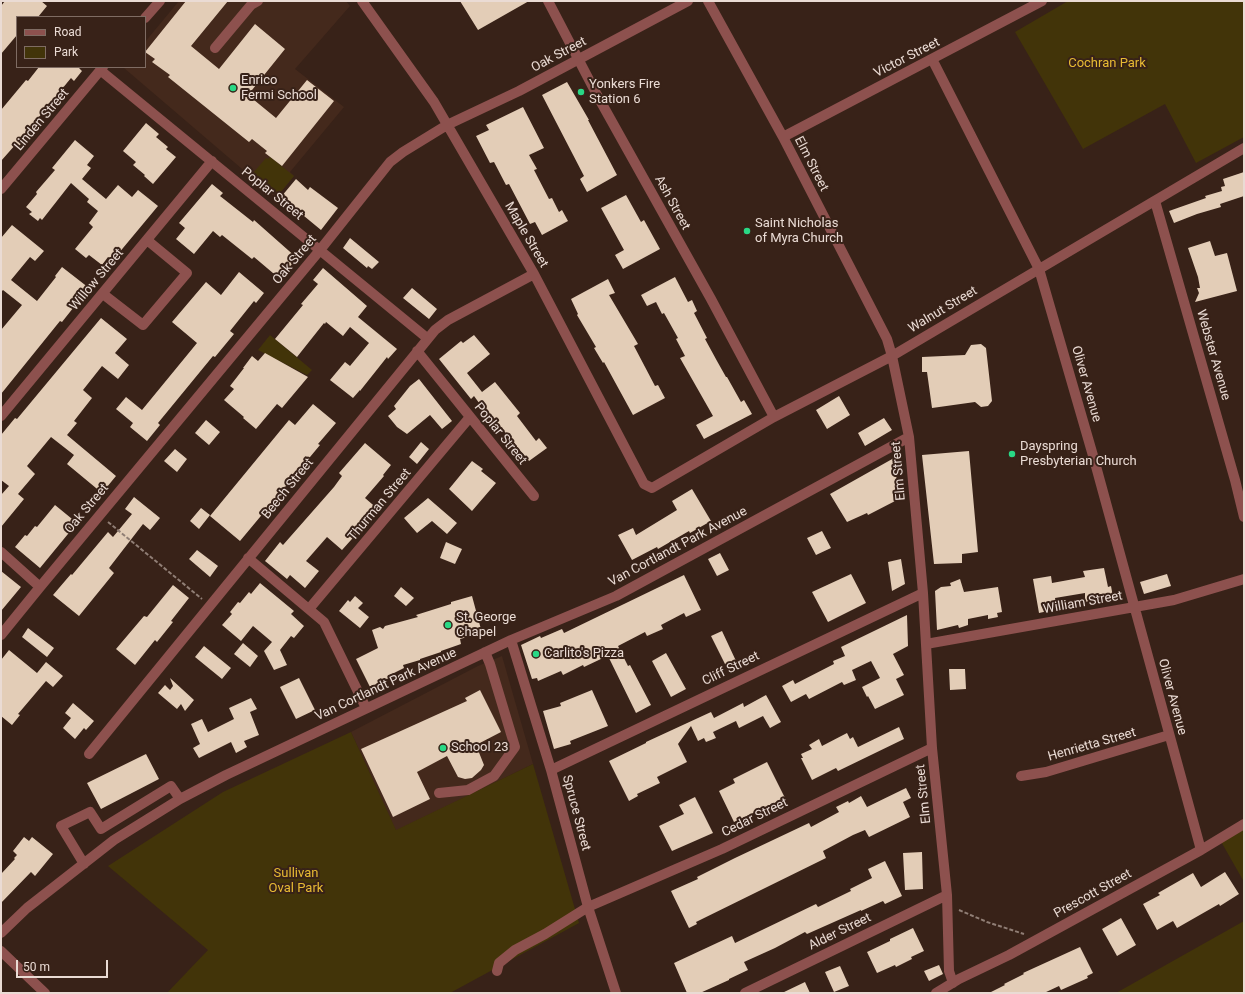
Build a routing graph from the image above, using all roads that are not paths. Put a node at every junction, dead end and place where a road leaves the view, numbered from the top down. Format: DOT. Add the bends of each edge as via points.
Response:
graph roads {
  1 [pos="160,1"];
  2 [pos="258,1"];
  3 [pos="362,1"];
  4 [pos="548,1"];
  5 [pos="688,1"];
  6 [pos="708,1"];
  7 [pos="1042,1"];
  8 [pos="146,17"];
  9 [pos="215,48"];
  10 [pos="579,59"];
  11 [pos="932,59"];
  12 [pos="102,69"];
  13 [pos="447,125"];
  14 [pos="783,137"];
  15 [pos="1244,148"];
  16 [pos="212,161"];
  17 [pos="1,189"];
  18 [pos="1155,201"];
  19 [pos="147,240"];
  20 [pos="320,250"];
  21 [pos="1039,269"];
  22 [pos="534,274"];
  23 [pos="103,294"];
  24 [pos="427,338"];
  25 [pos="417,351"];
  26 [pos="892,356"];
  27 [pos="1,416"];
  28 [pos="470,417"];
  29 [pos="774,417"];
  30 [pos="909,437"];
  31 [pos="652,488"];
  32 [pos="534,496"];
  33 [pos="1244,517"];
  34 [pos="1,552"];
  35 [pos="248,558"];
  36 [pos="1244,579"];
  37 [pos="40,587"];
  38 [pos="922,593"];
  39 [pos="1135,607"];
  40 [pos="309,609"];
  41 [pos="1,634"];
  42 [pos="511,640"];
  43 [pos="926,644"];
  44 [pos="485,652"];
  45 [pos="366,708"];
  46 [pos="1169,736"];
  47 [pos="932,748"];
  48 [pos="89,754"];
  49 [pos="551,770"];
  50 [pos="1021,776"];
  51 [pos="439,793"];
  52 [pos="180,799"];
  53 [pos="1244,824"];
  54 [pos="101,829"];
  55 [pos="110,843"];
  56 [pos="1201,850"];
  57 [pos="84,864"];
  58 [pos="947,900"];
  59 [pos="588,908"];
  60 [pos="1,933"];
  61 [pos="1,951"];
  62 [pos="497,971"];
  63 [pos="954,983"];
  64 [pos="45,993"];
  65 [pos="616,993"];
  66 [pos="745,993"];
  67 [pos="936,993"];
  1 -- 8 [label="street"];
  2 -- 9 [label="street" via="251,5"];
  3 -- 13 [label="street, Maple Street" via="434,102"];
  4 -- 10 [label="street, Ash Street"];
  5 -- 10 [label="street, Oak Street"];
  6 -- 14 [label="street, Elm Street"];
  7 -- 11 [label="street, Victor Street"];
  10 -- 13 [label="street, Oak Street"];
  10 -- 29 [label="street, Ash Street"];
  11 -- 14 [label="street, Victor Street"];
  11 -- 21 [label="street, Oliver Avenue"];
  12 -- 16 [label="street, Poplar Street"];
  12 -- 17 [label="street, Linden Street"];
  13 -- 20 [label="street, Oak Street" via="390,162"];
  13 -- 22 [label="street, Maple Street"];
  14 -- 26 [label="street, Elm Street" via="888,339"];
  15 -- 18 [label="street, Walnut Street"];
  16 -- 19 [label="street, Willow Street"];
  16 -- 20 [label="street, Poplar Street"];
  18 -- 21 [label="street, Walnut Street"];
  18 -- 33 [label="street, Webster Avenue"];
  19 -- 23 [label="street, Willow Street"];
  19 -- 23 [label="street" via="188,273 143,326"];
  20 -- 24 [label="street, Poplar Street"];
  20 -- 37 [label="street, Oak Street"];
  21 -- 26 [label="street, Walnut Street"];
  21 -- 39 [label="street, Oliver Avenue"];
  22 -- 24 [label="street, Beech Street" via="448,320"];
  22 -- 31 [label="street, Maple Street" via="644,484"];
  23 -- 27 [label="street, Willow Street"];
  24 -- 25 [label="street, Beech Street"];
  25 -- 28 [label="street, Poplar Street"];
  25 -- 35 [label="street, Beech Street"];
  26 -- 29 [label="street, Walnut Street"];
  26 -- 30 [label="street, Elm Street"];
  28 -- 32 [label="street, Poplar Street"];
  28 -- 40 [label="street, Thurman Street"];
  29 -- 31 [label="street, Walnut Street"];
  30 -- 38 [label="street, Elm Street"];
  30 -- 42 [label="street, Van Cortlandt Park Avenue" via="616,596"];
  34 -- 37 [label="street"];
  35 -- 40 [label="street"];
  35 -- 48 [label="street, Beech Street"];
  36 -- 39 [label="street, William Street" via="1174,600"];
  37 -- 41 [label="street, Oak Street"];
  38 -- 43 [label="street, Elm Street"];
  38 -- 49 [label="street, Cliff Street"];
  39 -- 43 [label="street, William Street"];
  39 -- 46 [label="street, Oliver Avenue"];
  40 -- 45 [label="street" via="327,626"];
  42 -- 44 [label="street, Van Cortlandt Park Avenue"];
  42 -- 49 [label="street, Spruce Street"];
  43 -- 47 [label="street, Elm Street"];
  44 -- 45 [label="street, Van Cortlandt Park Avenue"];
  44 -- 51 [label="street" via="515,748 494,776 468,790"];
  45 -- 52 [label="street, Van Cortlandt Park Avenue"];
  46 -- 50 [label="street, Henrietta Street" via="1046,772"];
  46 -- 56 [label="street, Oliver Avenue"];
  47 -- 58 [label="street, Elm Street"];
  47 -- 59 [label="street, Cedar Street" via="722,849"];
  49 -- 59 [label="street, Spruce Street"];
  52 -- 54 [label="street" via="171,786"];
  52 -- 55 [label="street, Van Cortlandt Park Avenue"];
  53 -- 56 [label="street, Prescott Street"];
  54 -- 55 [label="street"];
  54 -- 57 [label="street" via="90,812 61,826"];
  55 -- 57 [label="street, Van Cortlandt Park Avenue"];
  56 -- 63 [label="street, Prescott Street"];
  57 -- 60 [label="street, Van Cortlandt Park Avenue" via="27,908"];
  58 -- 63 [label="street, Elm Street" via="949,971"];
  58 -- 66 [label="street, Alder Street"];
  59 -- 62 [label="street, Cedar Street" via="510,954 499,963"];
  59 -- 65 [label="street, Spruce Street"];
  61 -- 64 [label="street"];
  63 -- 67 [label="street, Prescott Street"];
}
